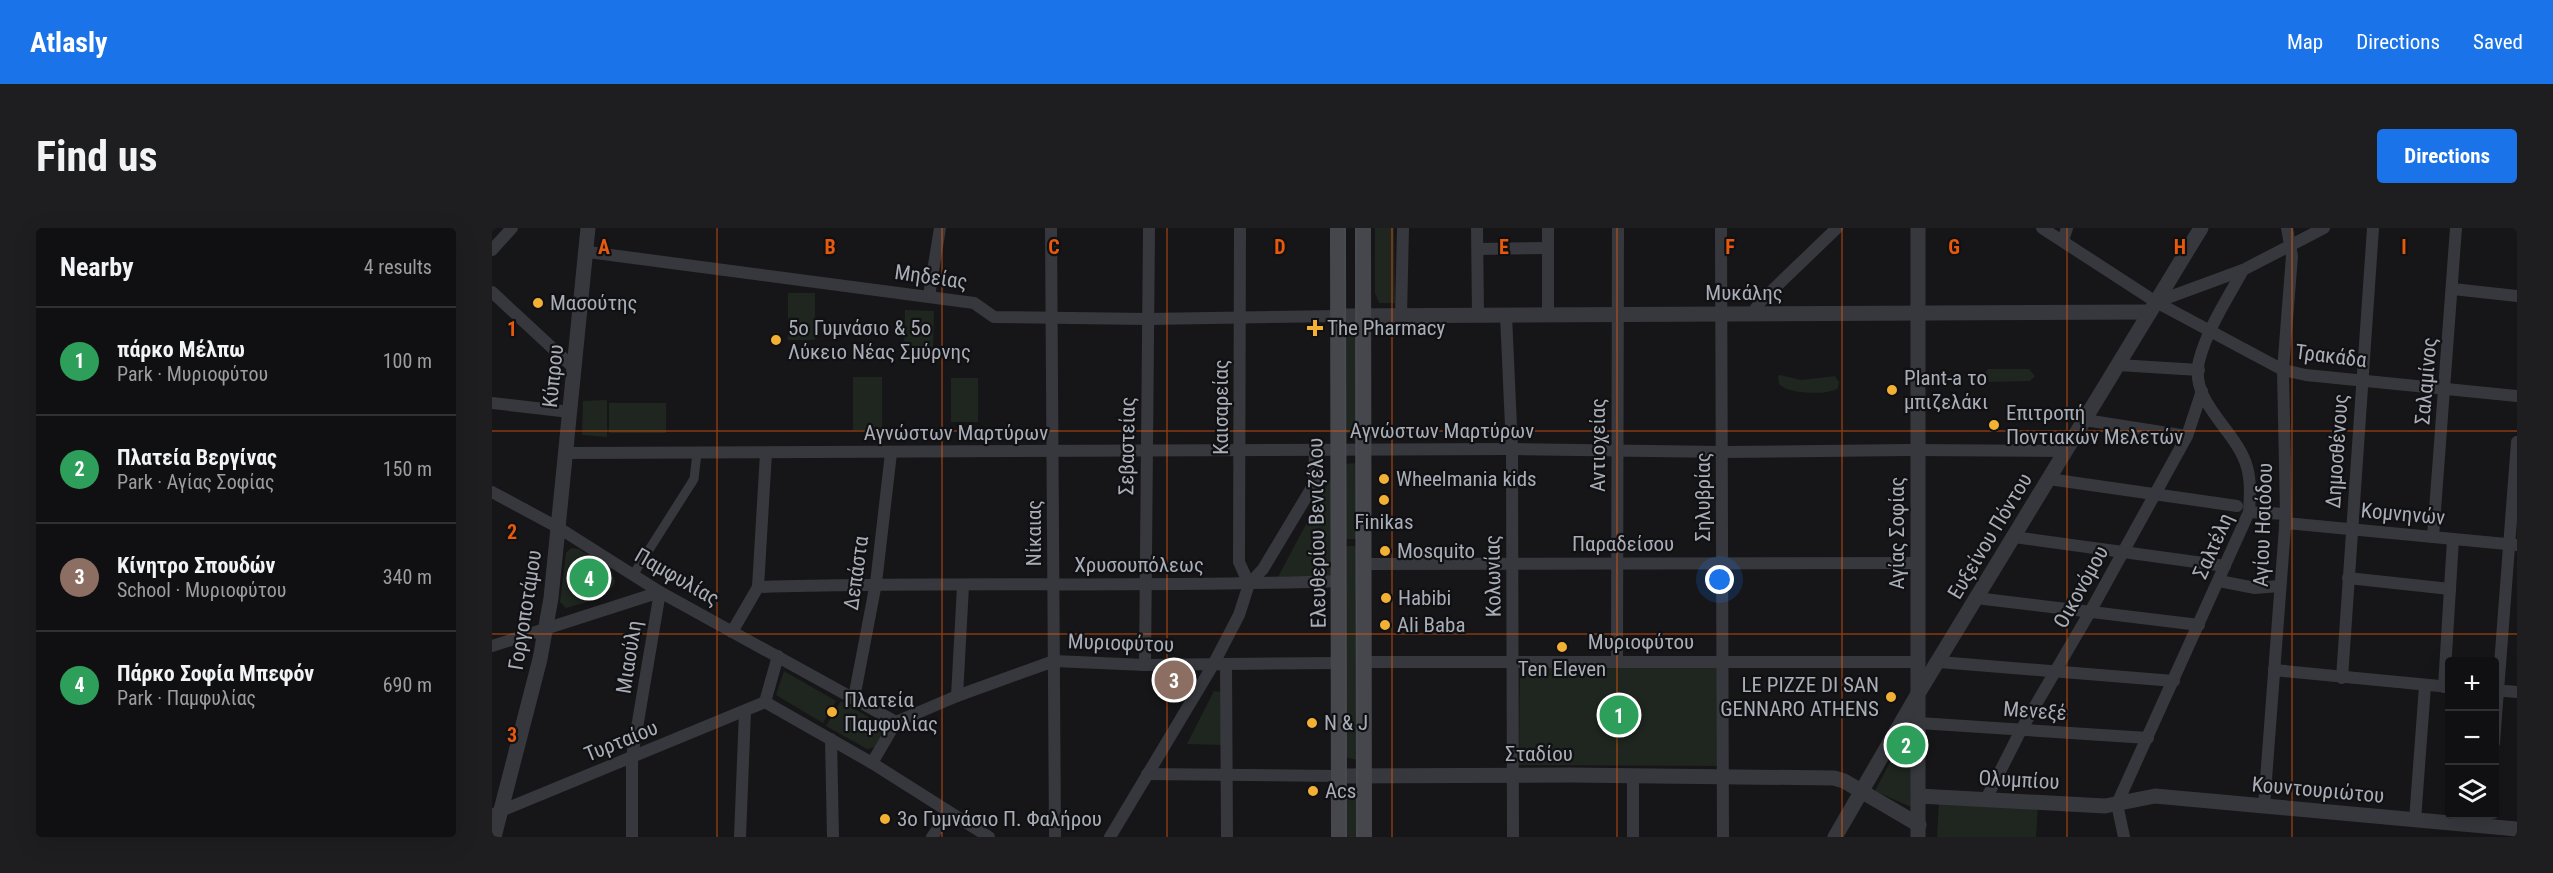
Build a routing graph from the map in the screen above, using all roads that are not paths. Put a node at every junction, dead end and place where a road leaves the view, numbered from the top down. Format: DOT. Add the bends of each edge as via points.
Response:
graph roads {
  1 [pos="512,228"];
  2 [pos="940,228"];
  3 [pos="1051,228"];
  4 [pos="1149,228"];
  5 [pos="1240,228"];
  6 [pos="1338,228"];
  7 [pos="1363,228"];
  8 [pos="1403,228"];
  9 [pos="1477,228"];
  10 [pos="1548,228"];
  11 [pos="1618,228"];
  12 [pos="1721,228"];
  13 [pos="1837,228"];
  14 [pos="1918,228"];
  15 [pos="2042,228"];
  16 [pos="2201,228"];
  17 [pos="2287,228"];
  18 [pos="2324,228"];
  19 [pos="2373,228"];
  20 [pos="2456,228"];
  21 [pos="589,229"];
  22 [pos="2065,234"];
  23 [pos="2291,244"];
  24 [pos="1548,248"];
  25 [pos="1478,249"];
  26 [pos="492,250"];
  27 [pos="588,252"];
  28 [pos="2243,270"];
  29 [pos="2453,289"];
  30 [pos="492,292"];
  31 [pos="929,296"];
  32 [pos="2517,296"];
  33 [pos="2153,307"];
  34 [pos="1752,314"];
  35 [pos="1918,314"];
  36 [pos="1478,315"];
  37 [pos="1506,315"];
  38 [pos="1548,315"];
  39 [pos="1618,315"];
  40 [pos="1722,315"];
  41 [pos="1338,316"];
  42 [pos="1364,316"];
  43 [pos="1401,316"];
  44 [pos="1240,318"];
  45 [pos="1052,319"];
  46 [pos="1148,320"];
  47 [pos="2212,330"];
  48 [pos="2118,365"];
  49 [pos="575,369"];
  50 [pos="2199,370"];
  51 [pos="2283,370"];
  52 [pos="2361,380"];
  53 [pos="2444,389"];
  54 [pos="2202,391"];
  55 [pos="2517,396"];
  56 [pos="492,402"];
  57 [pos="570,412"];
  58 [pos="2085,420"];
  59 [pos="2187,436"];
  60 [pos="2517,442"];
  61 [pos="1512,449"];
  62 [pos="1918,450"];
  63 [pos="1315,451"];
  64 [pos="1338,451"];
  65 [pos="1363,451"];
  66 [pos="1617,451"];
  67 [pos="2066,451"];
  68 [pos="1053,452"];
  69 [pos="1147,452"];
  70 [pos="1241,452"];
  71 [pos="1722,452"];
  72 [pos="567,453"];
  73 [pos="697,453"];
  74 [pos="766,453"];
  75 [pos="891,453"];
  76 [pos="2049,479"];
  77 [pos="492,492"];
  78 [pos="2155,494"];
  79 [pos="2238,506"];
  80 [pos="2249,512"];
  81 [pos="2285,518"];
  82 [pos="559,528"];
  83 [pos="2351,529"];
  84 [pos="2014,537"];
  85 [pos="2433,537"];
  86 [pos="2453,539"];
  87 [pos="2513,545"];
  88 [pos="2123,552"];
  89 [pos="1918,563"];
  90 [pos="1363,564"];
  91 [pos="1512,564"];
  92 [pos="1617,564"];
  93 [pos="1723,564"];
  94 [pos="2225,566"];
  95 [pos="633,575"];
  96 [pos="2348,578"];
  97 [pos="1340,581"];
  98 [pos="2219,581"];
  99 [pos="876,584"];
  100 [pos="1249,584"];
  101 [pos="963,585"];
  102 [pos="1053,585"];
  103 [pos="1144,585"];
  104 [pos="2280,586"];
  105 [pos="758,587"];
  106 [pos="2450,589"];
  107 [pos="660,592"];
  108 [pos="1976,598"];
  109 [pos="2090,612"];
  110 [pos="2199,625"];
  111 [pos="545,628"];
  112 [pos="732,632"];
  113 [pos="492,646"];
  114 [pos="1919,646"];
  115 [pos="1947,648"];
  116 [pos="778,656"];
  117 [pos="2448,657"];
  118 [pos="1054,661"];
  119 [pos="1363,662"];
  120 [pos="1514,662"];
  121 [pos="1617,662"];
  122 [pos="1723,662"];
  123 [pos="1919,662"];
  124 [pos="1939,662"];
  125 [pos="1340,663"];
  126 [pos="1220,664"];
  127 [pos="1144,665"];
  128 [pos="2274,670"];
  129 [pos="2056,671"];
  130 [pos="2499,673"];
  131 [pos="2342,678"];
  132 [pos="2174,681"];
  133 [pos="2425,686"];
  134 [pos="2445,687"];
  135 [pos="2499,691"];
  136 [pos="1919,692"];
  137 [pos="2517,692"];
  138 [pos="957,696"];
  139 [pos="854,698"];
  140 [pos="765,702"];
  141 [pos="745,711"];
  142 [pos="896,722"];
  143 [pos="1919,723"];
  144 [pos="2021,730"];
  145 [pos="2148,738"];
  146 [pos="831,739"];
  147 [pos="632,757"];
  148 [pos="872,763"];
  149 [pos="1147,774"];
  150 [pos="1228,775"];
  151 [pos="1363,775"];
  152 [pos="1514,775"];
  153 [pos="1339,776"];
  154 [pos="1633,776"];
  155 [pos="1724,776"];
  156 [pos="1866,794"];
  157 [pos="1919,796"];
  158 [pos="1986,798"];
  159 [pos="2117,804"];
  160 [pos="2264,806"];
  161 [pos="949,812"];
  162 [pos="496,814"];
  163 [pos="2415,820"];
  164 [pos="2488,820"];
  165 [pos="2517,829"];
  166 [pos="1919,831"];
  167 [pos="494,837"];
  168 [pos="632,837"];
  169 [pos="740,837"];
  170 [pos="833,837"];
  171 [pos="932,837"];
  172 [pos="989,837"];
  173 [pos="1055,837"];
  174 [pos="1110,837"];
  175 [pos="1227,837"];
  176 [pos="1339,837"];
  177 [pos="1364,837"];
  178 [pos="1513,837"];
  179 [pos="1633,837"];
  180 [pos="1723,837"];
  181 [pos="1834,837"];
  182 [pos="2124,837"];
  1 -- 26 [label="street"];
  2 -- 31 [label="street"];
  3 -- 45 [label="street, Νίκαιας"];
  4 -- 46 [label="street, Σεβαστείας"];
  5 -- 44 [label="street, Καισαρείας"];
  6 -- 41 [label="main road, Ελευθερίου Βενιζέλου"];
  7 -- 42 [label="main road, Ελευθερίου Βενιζέλου"];
  8 -- 43 [label="street"];
  9 -- 25 [label="street"];
  10 -- 24 [label="street"];
  11 -- 39 [label="street, Αντιοχείας"];
  12 -- 40 [label="street, Σηλυβρίας"];
  13 -- 34 [label="street"];
  14 -- 35 [label="street, Αγίας Σοφίας"];
  15 -- 22 [label="street, Τρακάδα"];
  16 -- 33 [label="street, Ευξείνου Πόντου"];
  17 -- 23 [label="street, Αγίου Ησιόδου"];
  18 -- 23 [label="street"];
  19 -- 52 [label="street, Δημοσθένους"];
  20 -- 29 [label="street, Σαλαμίνος"];
  21 -- 27 [label="street, Κύπρου"];
  22 -- 33 [label="street, Τρακάδα"];
  23 -- 28 [label="street"];
  23 -- 51 [label="street, Αγίου Ησιόδου"];
  24 -- 25 [label="street"];
  24 -- 38 [label="street"];
  25 -- 36 [label="street"];
  27 -- 31 [label="street, Μηδείας"];
  27 -- 49 [label="street, Κύπρου"];
  28 -- 33 [label="street"];
  28 -- 47 [label="street, Σαλτέλη"];
  29 -- 32 [label="street"];
  29 -- 53 [label="street, Σαλαμίνος"];
  30 -- 49 [label="street"];
  31 -- 45 [label="street, Μηδείας" via="974,303 994,317"];
  33 -- 35 [label="street, Μυκάλης"];
  33 -- 47 [label="street, Τρακάδα"];
  33 -- 48 [label="street, Ευξείνου Πόντου"];
  34 -- 35 [label="street, Μυκάλης"];
  34 -- 40 [label="street, Μυκάλης"];
  35 -- 62 [label="street, Αγίας Σοφίας"];
  36 -- 37 [label="street, Μυκάλης"];
  36 -- 43 [label="street, Μυκάλης"];
  37 -- 38 [label="street, Μυκάλης"];
  37 -- 61 [label="street, Κολωνίας"];
  38 -- 39 [label="street, Μυκάλης"];
  39 -- 40 [label="street, Μυκάλης"];
  39 -- 66 [label="street, Αντιοχείας"];
  40 -- 71 [label="street, Σηλυβρίας"];
  41 -- 42 [label="street, Μυκάλης"];
  41 -- 44 [label="street, Μηδείας"];
  41 -- 64 [label="main road, Ελευθερίου Βενιζέλου"];
  42 -- 43 [label="street, Μυκάλης"];
  42 -- 65 [label="main road, Ελευθερίου Βενιζέλου"];
  44 -- 46 [label="street, Μηδείας"];
  44 -- 70 [label="street, Καισαρείας"];
  45 -- 46 [label="street, Μηδείας"];
  45 -- 68 [label="street, Νίκαιας"];
  46 -- 69 [label="street, Σεβαστείας"];
  47 -- 50 [label="street, Σαλτέλη"];
  47 -- 51 [label="street, Τρακάδα"];
  48 -- 50 [label="street"];
  48 -- 58 [label="street, Ευξείνου Πόντου"];
  49 -- 57 [label="street, Κύπρου"];
  50 -- 54 [label="street, Σαλτέλη"];
  51 -- 52 [label="street, Τρακάδα"];
  51 -- 81 [label="street, Αγίου Ησιόδου"];
  52 -- 53 [label="street, Τρακάδα"];
  52 -- 83 [label="street, Δημοσθένους"];
  53 -- 55 [label="street, Τρακάδα"];
  53 -- 85 [label="street, Σαλαμίνος"];
  54 -- 59 [label="street, Οικονόμου"];
  54 -- 80 [label="street, Σαλτέλη" via="2247,466"];
  56 -- 57 [label="street"];
  57 -- 72 [label="street, Κύπρου"];
  58 -- 59 [label="street"];
  58 -- 67 [label="street, Ευξείνου Πόντου"];
  59 -- 78 [label="street, Οικονόμου"];
  60 -- 87 [label="street"];
  61 -- 65 [label="street, Αγνώστων Μαρτύρων"];
  61 -- 66 [label="street, Αγνώστων Μαρτύρων"];
  61 -- 91 [label="street, Κολωνίας"];
  62 -- 67 [label="street, Αγνώστων Μαρτύρων"];
  62 -- 71 [label="street, Αγνώστων Μαρτύρων"];
  62 -- 89 [label="street, Αγίας Σοφίας"];
  63 -- 64 [label="street, Αγνώστων Μαρτύρων"];
  63 -- 70 [label="street, Αγνώστων Μαρτύρων"];
  63 -- 100 [label="street" via="1314,484 1263,569"];
  64 -- 65 [label="street, Αγνώστων Μαρτύρων"];
  64 -- 97 [label="main road, Ελευθερίου Βενιζέλου"];
  65 -- 90 [label="main road, Ελευθερίου Βενιζέλου"];
  66 -- 71 [label="street, Αγνώστων Μαρτύρων"];
  66 -- 92 [label="street, Αντιοχείας"];
  67 -- 76 [label="street, Ευξείνου Πόντου"];
  68 -- 69 [label="street, Αγνώστων Μαρτύρων"];
  68 -- 75 [label="street, Αγνώστων Μαρτύρων"];
  68 -- 102 [label="street, Νίκαιας"];
  69 -- 70 [label="street, Αγνώστων Μαρτύρων"];
  69 -- 103 [label="street, Σεβαστείας"];
  70 -- 100 [label="street, Καισαρείας" via="1239,562"];
  71 -- 93 [label="street, Σηλυβρίας"];
  72 -- 73 [label="street, Αγνώστων Μαρτύρων"];
  72 -- 82 [label="street, Κύπρου"];
  73 -- 74 [label="street, Αγνώστων Μαρτύρων"];
  73 -- 95 [label="street" via="694,479"];
  74 -- 75 [label="street, Αγνώστων Μαρτύρων"];
  74 -- 105 [label="street"];
  75 -- 99 [label="street, Δεπάστα"];
  76 -- 78 [label="street"];
  76 -- 84 [label="street, Ευξείνου Πόντου"];
  77 -- 82 [label="street, Παμφυλίας"];
  78 -- 79 [label="street"];
  78 -- 88 [label="street, Οικονόμου"];
  80 -- 81 [label="street, Κομνηνών"];
  80 -- 94 [label="street, Σαλτέλη"];
  81 -- 83 [label="street, Κομνηνών"];
  81 -- 104 [label="street, Αγίου Ησιόδου"];
  82 -- 95 [label="street, Παμφυλίας"];
  82 -- 111 [label="street, Γοργοποτάμου"];
  83 -- 85 [label="street, Κομνηνών"];
  83 -- 96 [label="street, Δημοσθένους"];
  84 -- 88 [label="street"];
  84 -- 108 [label="street, Ευξείνου Πόντου"];
  85 -- 86 [label="street, Κομνηνών"];
  86 -- 87 [label="street, Κομνηνών"];
  86 -- 106 [label="street"];
  87 -- 130 [label="street"];
  88 -- 94 [label="street"];
  88 -- 109 [label="street, Οικονόμου"];
  89 -- 93 [label="street, Παραδείσου"];
  89 -- 114 [label="street, Αγίας Σοφίας"];
  90 -- 91 [label="street, Παραδείσου"];
  90 -- 119 [label="main road, Ελευθερίου Βενιζέλου"];
  91 -- 92 [label="street, Παραδείσου"];
  91 -- 120 [label="street, Κολωνίας"];
  92 -- 93 [label="street, Παραδείσου"];
  92 -- 121 [label="street, Αντιοχείας"];
  93 -- 122 [label="street, Σηλυβρίας"];
  94 -- 98 [label="street, Σαλτέλη"];
  95 -- 107 [label="street, Παμφυλίας"];
  96 -- 106 [label="street"];
  96 -- 131 [label="street, Δημοσθένους"];
  97 -- 100 [label="street, Χρυσουπόλεως"];
  97 -- 125 [label="main road, Ελευθερίου Βενιζέλου"];
  98 -- 104 [label="street" via="2255,588"];
  98 -- 110 [label="street, Σαλτέλη"];
  99 -- 101 [label="street, Χρυσουπόλεως"];
  99 -- 105 [label="street, Χρυσουπόλεως"];
  99 -- 139 [label="street, Δεπάστα"];
  100 -- 103 [label="street, Χρυσουπόλεως"];
  100 -- 126 [label="street"];
  101 -- 102 [label="street, Χρυσουπόλεως"];
  101 -- 138 [label="street"];
  102 -- 103 [label="street, Χρυσουπόλεως"];
  102 -- 118 [label="street, Νίκαιας"];
  103 -- 127 [label="street, Σεβαστείας"];
  104 -- 128 [label="street, Αγίου Ησιόδου"];
  105 -- 112 [label="street"];
  106 -- 117 [label="street"];
  107 -- 111 [label="street"];
  107 -- 112 [label="street, Παμφυλίας"];
  107 -- 147 [label="street, Μιαούλη"];
  108 -- 109 [label="street"];
  108 -- 115 [label="street, Ευξείνου Πόντου"];
  109 -- 110 [label="street"];
  109 -- 129 [label="street, Οικονόμου"];
  110 -- 132 [label="street, Σαλτέλη"];
  111 -- 113 [label="street"];
  111 -- 162 [label="street, Γοργοποτάμου" via="540,659"];
  112 -- 116 [label="street, Παμφυλίας"];
  114 -- 115 [label="street" via="1930,652"];
  114 -- 123 [label="street, Αγίας Σοφίας"];
  115 -- 124 [label="street, Ευξείνου Πόντου"];
  116 -- 139 [label="street, Παμφυλίας"];
  116 -- 140 [label="street"];
  118 -- 127 [label="street, Μυριοφύτου"];
  118 -- 138 [label="street, Μυριοφύτου"];
  118 -- 173 [label="street, Νίκαιας"];
  119 -- 120 [label="street, Μυριοφύτου"];
  119 -- 151 [label="main road, Ελευθερίου Βενιζέλου"];
  120 -- 121 [label="street, Μυριοφύτου"];
  120 -- 152 [label="street, Κολωνίας"];
  121 -- 122 [label="street, Μυριοφύτου"];
  122 -- 123 [label="street, Μυριοφύτου"];
  122 -- 155 [label="street, Σηλυβρίας"];
  123 -- 136 [label="street, Αγίας Σοφίας"];
  124 -- 129 [label="street"];
  124 -- 136 [label="street, Ευξείνου Πόντου"];
  125 -- 126 [label="street, Μυριοφύτου"];
  125 -- 153 [label="main road, Ελευθερίου Βενιζέλου"];
  126 -- 127 [label="street, Μυριοφύτου"];
  126 -- 149 [label="street"];
  126 -- 150 [label="street"];
  128 -- 131 [label="street"];
  128 -- 160 [label="street, Αγίου Ησιόδου"];
  129 -- 132 [label="street"];
  129 -- 144 [label="street, Οικονόμου"];
  131 -- 133 [label="street"];
  132 -- 145 [label="street, Σαλτέλη"];
  133 -- 134 [label="street"];
  133 -- 163 [label="street"];
  135 -- 137 [label="street"];
  136 -- 143 [label="street, Αγίας Σοφίας"];
  136 -- 156 [label="street, Ευξείνου Πόντου"];
  138 -- 142 [label="street, Μυριοφύτου"];
  139 -- 142 [label="street, Παμφυλίας"];
  140 -- 141 [label="street, Τυρταίου"];
  140 -- 146 [label="street"];
  141 -- 147 [label="street, Τυρταίου"];
  141 -- 169 [label="street"];
  142 -- 148 [label="street"];
  143 -- 144 [label="street, Μενεξέ"];
  143 -- 157 [label="street, Αγίας Σοφίας"];
  144 -- 145 [label="street, Μενεξέ"];
  144 -- 158 [label="street, Οικονόμου"];
  145 -- 159 [label="street, Σαλτέλη"];
  146 -- 148 [label="street"];
  146 -- 170 [label="street"];
  147 -- 162 [label="street, Τυρταίου"];
  147 -- 168 [label="street, Μιαούλη"];
  148 -- 161 [label="street"];
  149 -- 150 [label="street, Σταδίου"];
  149 -- 174 [label="street"];
  150 -- 153 [label="street, Σταδίου"];
  150 -- 175 [label="street"];
  151 -- 152 [label="street, Σταδίου"];
  151 -- 153 [label="street, Σταδίου"];
  151 -- 177 [label="main road, Ελευθερίου Βενιζέλου"];
  152 -- 154 [label="street, Σταδίου"];
  152 -- 178 [label="street, Κολωνίας"];
  153 -- 176 [label="main road, Ελευθερίου Βενιζέλου"];
  154 -- 155 [label="street, Σταδίου"];
  154 -- 179 [label="street"];
  155 -- 156 [label="street, Σταδίου" via="1834,778"];
  155 -- 180 [label="street, Σηλυβρίας"];
  156 -- 166 [label="street, Σταδίου"];
  156 -- 181 [label="street, Ευξείνου Πόντου"];
  157 -- 158 [label="street, Ολυμπίου"];
  157 -- 166 [label="street, Αγίας Σοφίας"];
  158 -- 159 [label="street, Ολυμπίου"];
  159 -- 160 [label="street, Κουντουριώτου" via="2155,796"];
  159 -- 182 [label="street"];
  160 -- 163 [label="street, Κουντουριώτου"];
  161 -- 171 [label="street"];
  161 -- 172 [label="street"];
  162 -- 167 [label="street, Γοργοποτάμου"];
  163 -- 164 [label="street, Κουντουριώτου"];
  164 -- 165 [label="street, Κουντουριώτου"];
}
